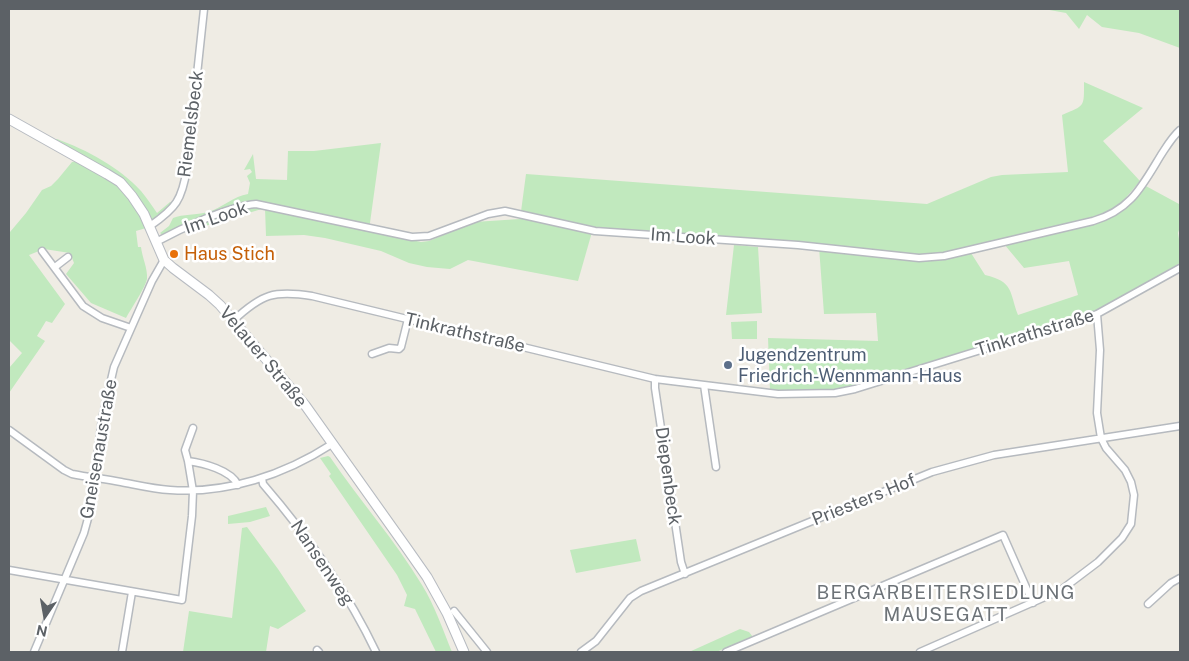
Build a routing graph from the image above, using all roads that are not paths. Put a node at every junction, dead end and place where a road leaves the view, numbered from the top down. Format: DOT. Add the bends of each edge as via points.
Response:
graph roads {
  1 [pos="204,9"];
  2 [pos="9,119"];
  3 [pos="1180,130"];
  4 [pos="150,226"];
  5 [pos="156,242"];
  6 [pos="42,251"];
  7 [pos="68,257"];
  8 [pos="164,260"];
  9 [pos="55,267"];
  10 [pos="1180,268"];
  11 [pos="1097,314"];
  12 [pos="408,319"];
  13 [pos="234,320"];
  14 [pos="131,328"];
  15 [pos="372,354"];
  16 [pos="655,379"];
  17 [pos="704,385"];
  18 [pos="1180,426"];
  19 [pos="193,428"];
  20 [pos="9,430"];
  21 [pos="1101,438"];
  22 [pos="332,444"];
  23 [pos="188,461"];
  24 [pos="716,467"];
  25 [pos="96,478"];
  26 [pos="262,478"];
  27 [pos="238,485"];
  28 [pos="193,491"];
  29 [pos="9,570"];
  30 [pos="685,574"];
  31 [pos="1180,578"];
  32 [pos="65,580"];
  33 [pos="132,592"];
  34 [pos="1033,603"];
  35 [pos="1148,604"];
  36 [pos="454,611"];
  37 [pos="34,652"];
  38 [pos="122,652"];
  39 [pos="376,652"];
  40 [pos="464,652"];
  41 [pos="487,652"];
  42 [pos="581,652"];
  43 [pos="726,652"];
  44 [pos="920,652"];
  1 -- 4 [label="street, Riemelsbeck" via="183,188 177,204"];
  2 -- 4 [label="main road, Velauer Straße" via="120,182"];
  3 -- 5 [label="street, Im Look" via="1134,198 1113,214 931,258 595,231 505,212 488,214 429,236 412,237 256,204 207,219"];
  4 -- 5 [label="main road, Velauer Straße"];
  5 -- 8 [label="main road, Velauer Straße"];
  6 -- 9 [label="street"];
  7 -- 9 [label="street"];
  8 -- 13 [label="main road, Velauer Straße" via="209,295"];
  8 -- 14 [label="street, Gneisenaustraße"];
  9 -- 14 [label="street" via="83,306 102,318"];
  10 -- 11 [label="street, Tinkrathstraße"];
  11 -- 17 [label="street, Tinkrathstraße" via="844,392 778,394"];
  11 -- 21 [label="street" via="1100,350 1097,413"];
  12 -- 13 [label="street, Tinkrathstraße" via="290,292 268,295"];
  12 -- 15 [label="street" via="402,347"];
  12 -- 16 [label="street, Tinkrathstraße"];
  13 -- 22 [label="main road, Velauer Straße" via="305,405"];
  14 -- 25 [label="street, Gneisenaustraße" via="110,381 99,439"];
  16 -- 17 [label="street, Tinkrathstraße"];
  16 -- 30 [label="street, Diepenbeck"];
  17 -- 24 [label="street"];
  18 -- 21 [label="street, Priesters Hof"];
  19 -- 23 [label="street" via="184,450"];
  20 -- 25 [label="street" via="68,472"];
  21 -- 30 [label="street, Priesters Hof" via="994,456 932,472"];
  21 -- 34 [label="street" via="1131,482 1134,495 1131,524 1122,538 1087,571 1061,590"];
  22 -- 26 [label="street" via="303,462"];
  22 -- 40 [label="main road, Velauer Straße" via="427,577"];
  23 -- 27 [label="street" via="230,474"];
  23 -- 28 [label="street"];
  25 -- 28 [label="street"];
  25 -- 32 [label="street, Gneisenaustraße" via="84,533"];
  26 -- 27 [label="street"];
  26 -- 39 [label="street, Nansenweg" via="263,484 318,552"];
  27 -- 28 [label="street"];
  28 -- 33 [label="street" via="182,600"];
  29 -- 32 [label="street"];
  30 -- 42 [label="street, Priesters Hof" via="630,598 603,633"];
  31 -- 35 [label="street"];
  32 -- 33 [label="street"];
  32 -- 37 [label="street, Gneisenaustraße"];
  33 -- 38 [label="street"];
  34 -- 43 [label="street" via="1002,535"];
  34 -- 44 [label="street"];
  36 -- 41 [label="street"];
}
